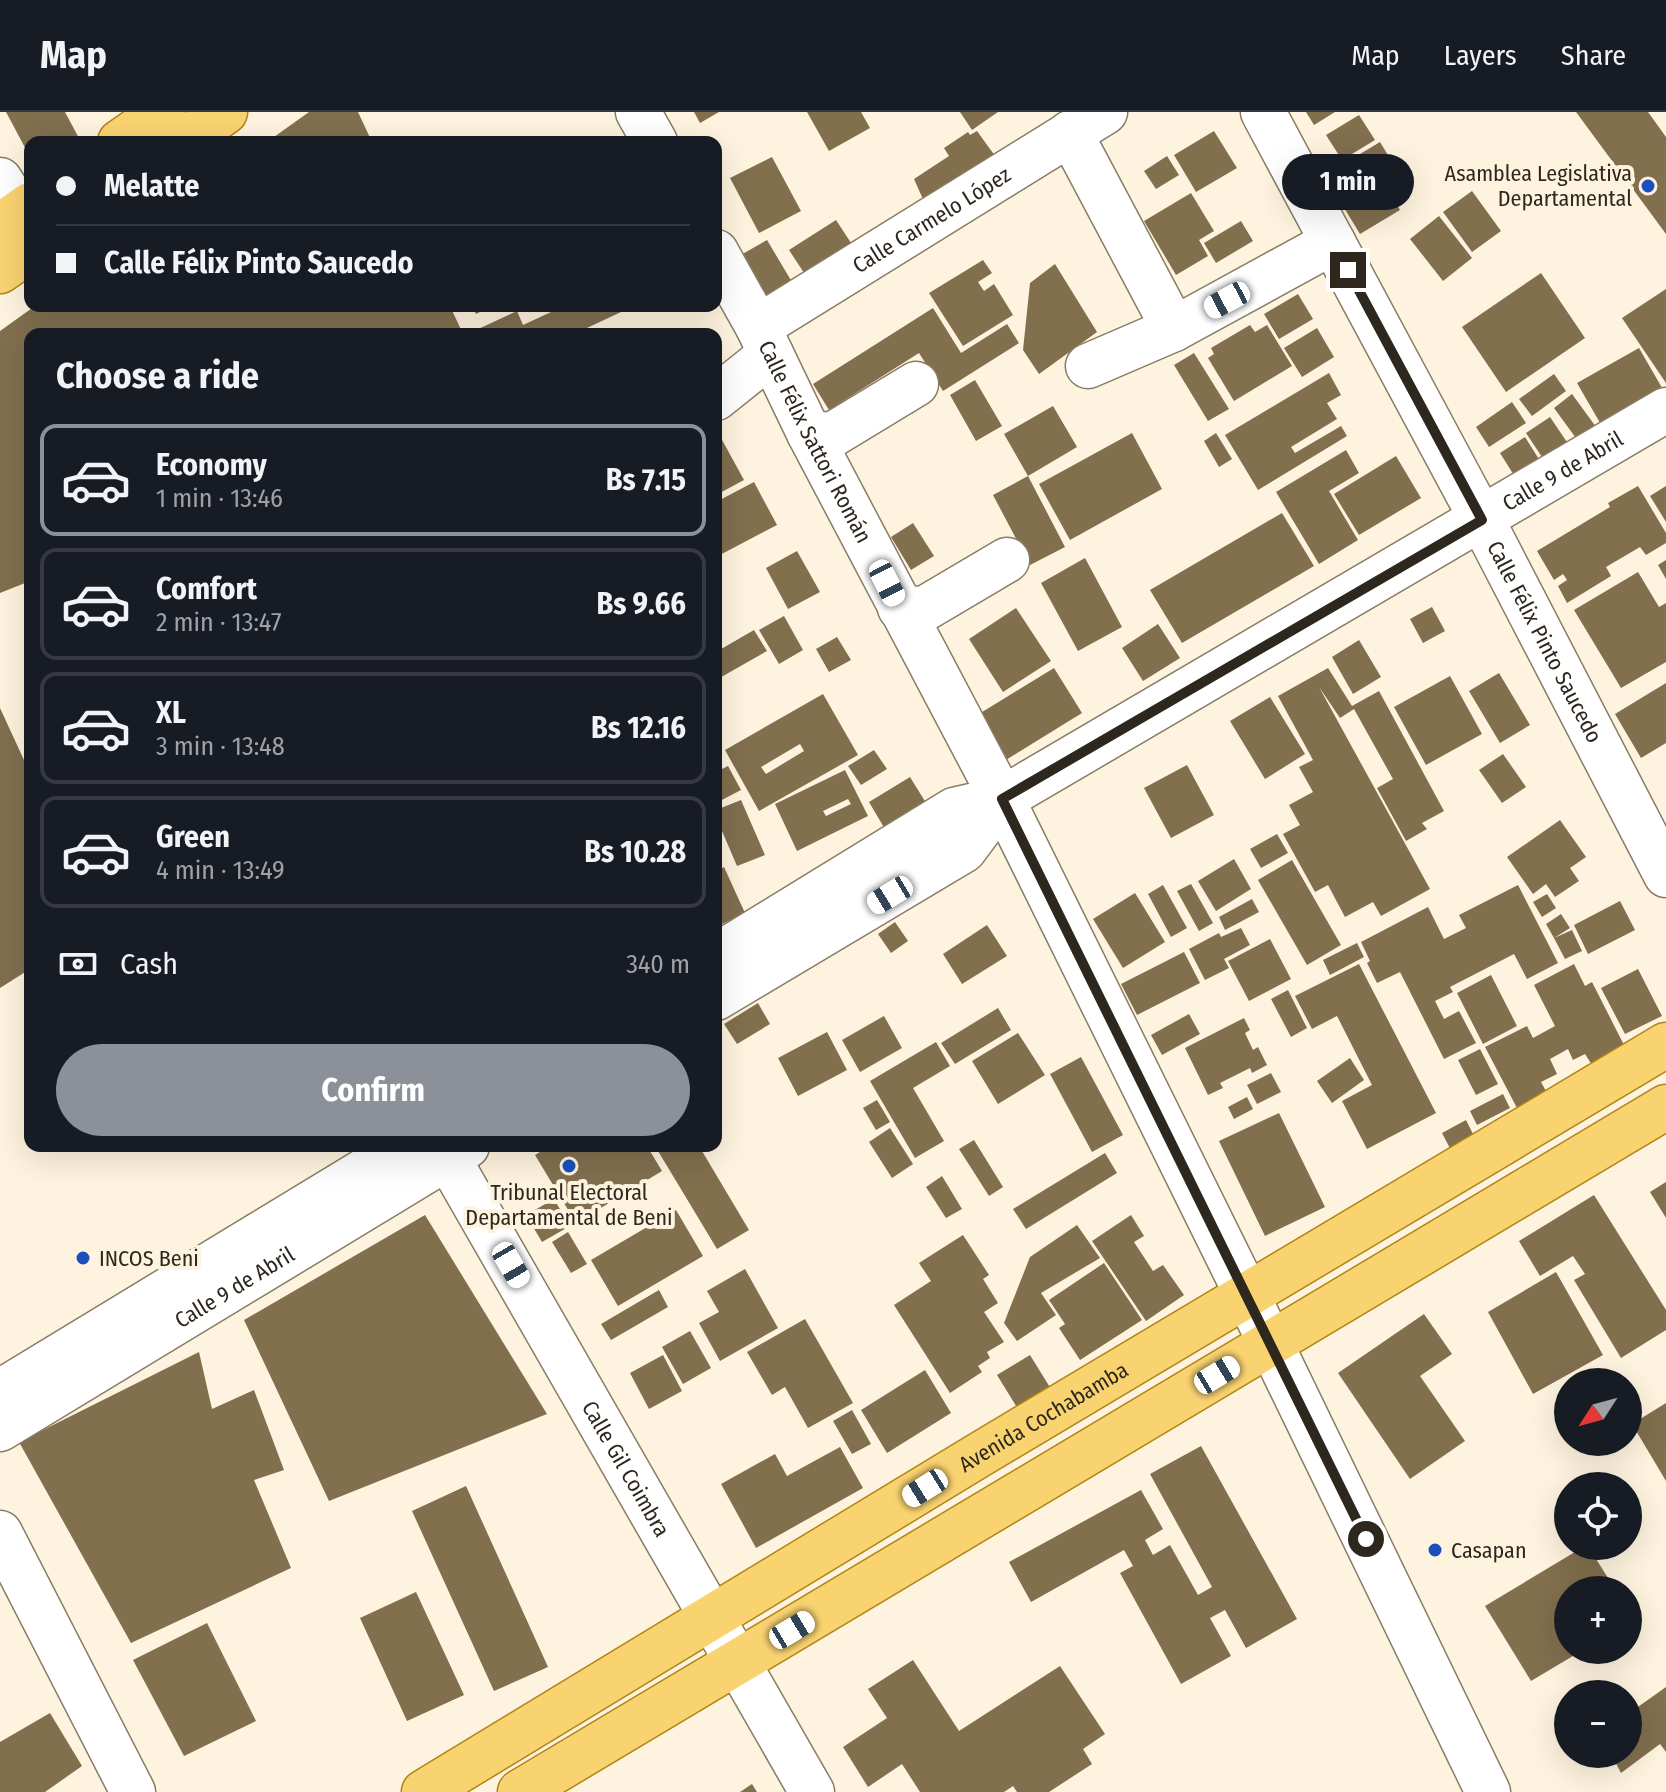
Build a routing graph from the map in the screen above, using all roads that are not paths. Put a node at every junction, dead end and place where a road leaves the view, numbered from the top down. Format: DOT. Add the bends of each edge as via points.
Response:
graph roads {
  1 [pos="163,112"];
  2 [pos="225,112"];
  3 [pos="638,112"];
  4 [pos="1263,112"];
  5 [pos="1087,123"];
  6 [pos="129,136"];
  7 [pos="191,136"];
  8 [pos="652,136"];
  9 [pos="18,217"];
  10 [pos="1333,242"];
  11 [pos="722,263"];
  12 [pos="0,271"];
  13 [pos="1174,329"];
  14 [pos="764,341"];
  15 [pos="1088,366"];
  16 [pos="916,384"];
  17 [pos="722,391"];
  18 [pos="1666,410"];
  19 [pos="809,433"];
  20 [pos="1482,520"];
  21 [pos="1007,560"];
  22 [pos="900,608"];
  23 [pos="1002,799"];
  24 [pos="1666,875"];
  25 [pos="722,952"];
  26 [pos="722,994"];
  27 [pos="1666,1045"];
  28 [pos="1666,1107"];
  29 [pos="395,1152"];
  30 [pos="449,1152"];
  31 [pos="453,1152"];
  32 [pos="1247,1295"];
  33 [pos="1270,1343"];
  34 [pos="0,1392"];
  35 [pos="0,1429"];
  36 [pos="0,1533"];
  37 [pos="713,1616"];
  38 [pos="739,1662"];
  39 [pos="133,1792"];
  40 [pos="424,1792"];
  41 [pos="520,1792"];
  42 [pos="812,1792"];
  43 [pos="1488,1792"];
  1 -- 6 [label="main road"];
  2 -- 7 [label="main road"];
  3 -- 8 [label="street"];
  4 -- 10 [label="street, Calle Félix Pinto Saucedo"];
  5 -- 13 [label="street"];
  5 -- 14 [label="street, Calle Carmelo López"];
  9 -- 12 [label="main road"];
  10 -- 13 [label="street"];
  10 -- 20 [label="street, Calle Félix Pinto Saucedo"];
  11 -- 14 [label="street, Calle Félix Sattori Román"];
  13 -- 15 [label="street"];
  14 -- 17 [label="street, Calle Carmelo López"];
  14 -- 19 [label="street, Calle Félix Sattori Román"];
  16 -- 19 [label="street" via="832,435"];
  18 -- 20 [label="street, Calle 9 de Abril"];
  19 -- 22 [label="street, Calle Félix Sattori Román"];
  20 -- 23 [label="street, Calle 9 de Abril"];
  20 -- 24 [label="street, Calle Félix Pinto Saucedo"];
  21 -- 22 [label="street" via="924,609"];
  22 -- 23 [label="street, Calle Félix Sattori Román"];
  23 -- 25 [label="street, Calle 9 de Abril" via="954,810"];
  23 -- 26 [label="street, Calle 9 de Abril" via="964,850"];
  23 -- 32 [label="street, Calle Félix Sattori Román"];
  27 -- 32 [label="main road, Avenida Cochabamba"];
  28 -- 33 [label="main road"];
  29 -- 34 [label="street, Calle 9 de Abril"];
  30 -- 35 [label="street, Calle 9 de Abril"];
  31 -- 37 [label="street, Calle Gil Coimbra"];
  32 -- 33 [label="street, Calle Félix Sattori Román"];
  32 -- 37 [label="main road, Avenida Cochabamba"];
  33 -- 38 [label="main road"];
  33 -- 43 [label="street, Calle Félix Sattori Román"];
  36 -- 39 [label="street"];
  37 -- 38 [label="street, Calle Gil Coimbra"];
  37 -- 40 [label="main road, Avenida Cochabamba"];
  38 -- 41 [label="main road"];
  38 -- 42 [label="street, Calle Gil Coimbra"];
}
